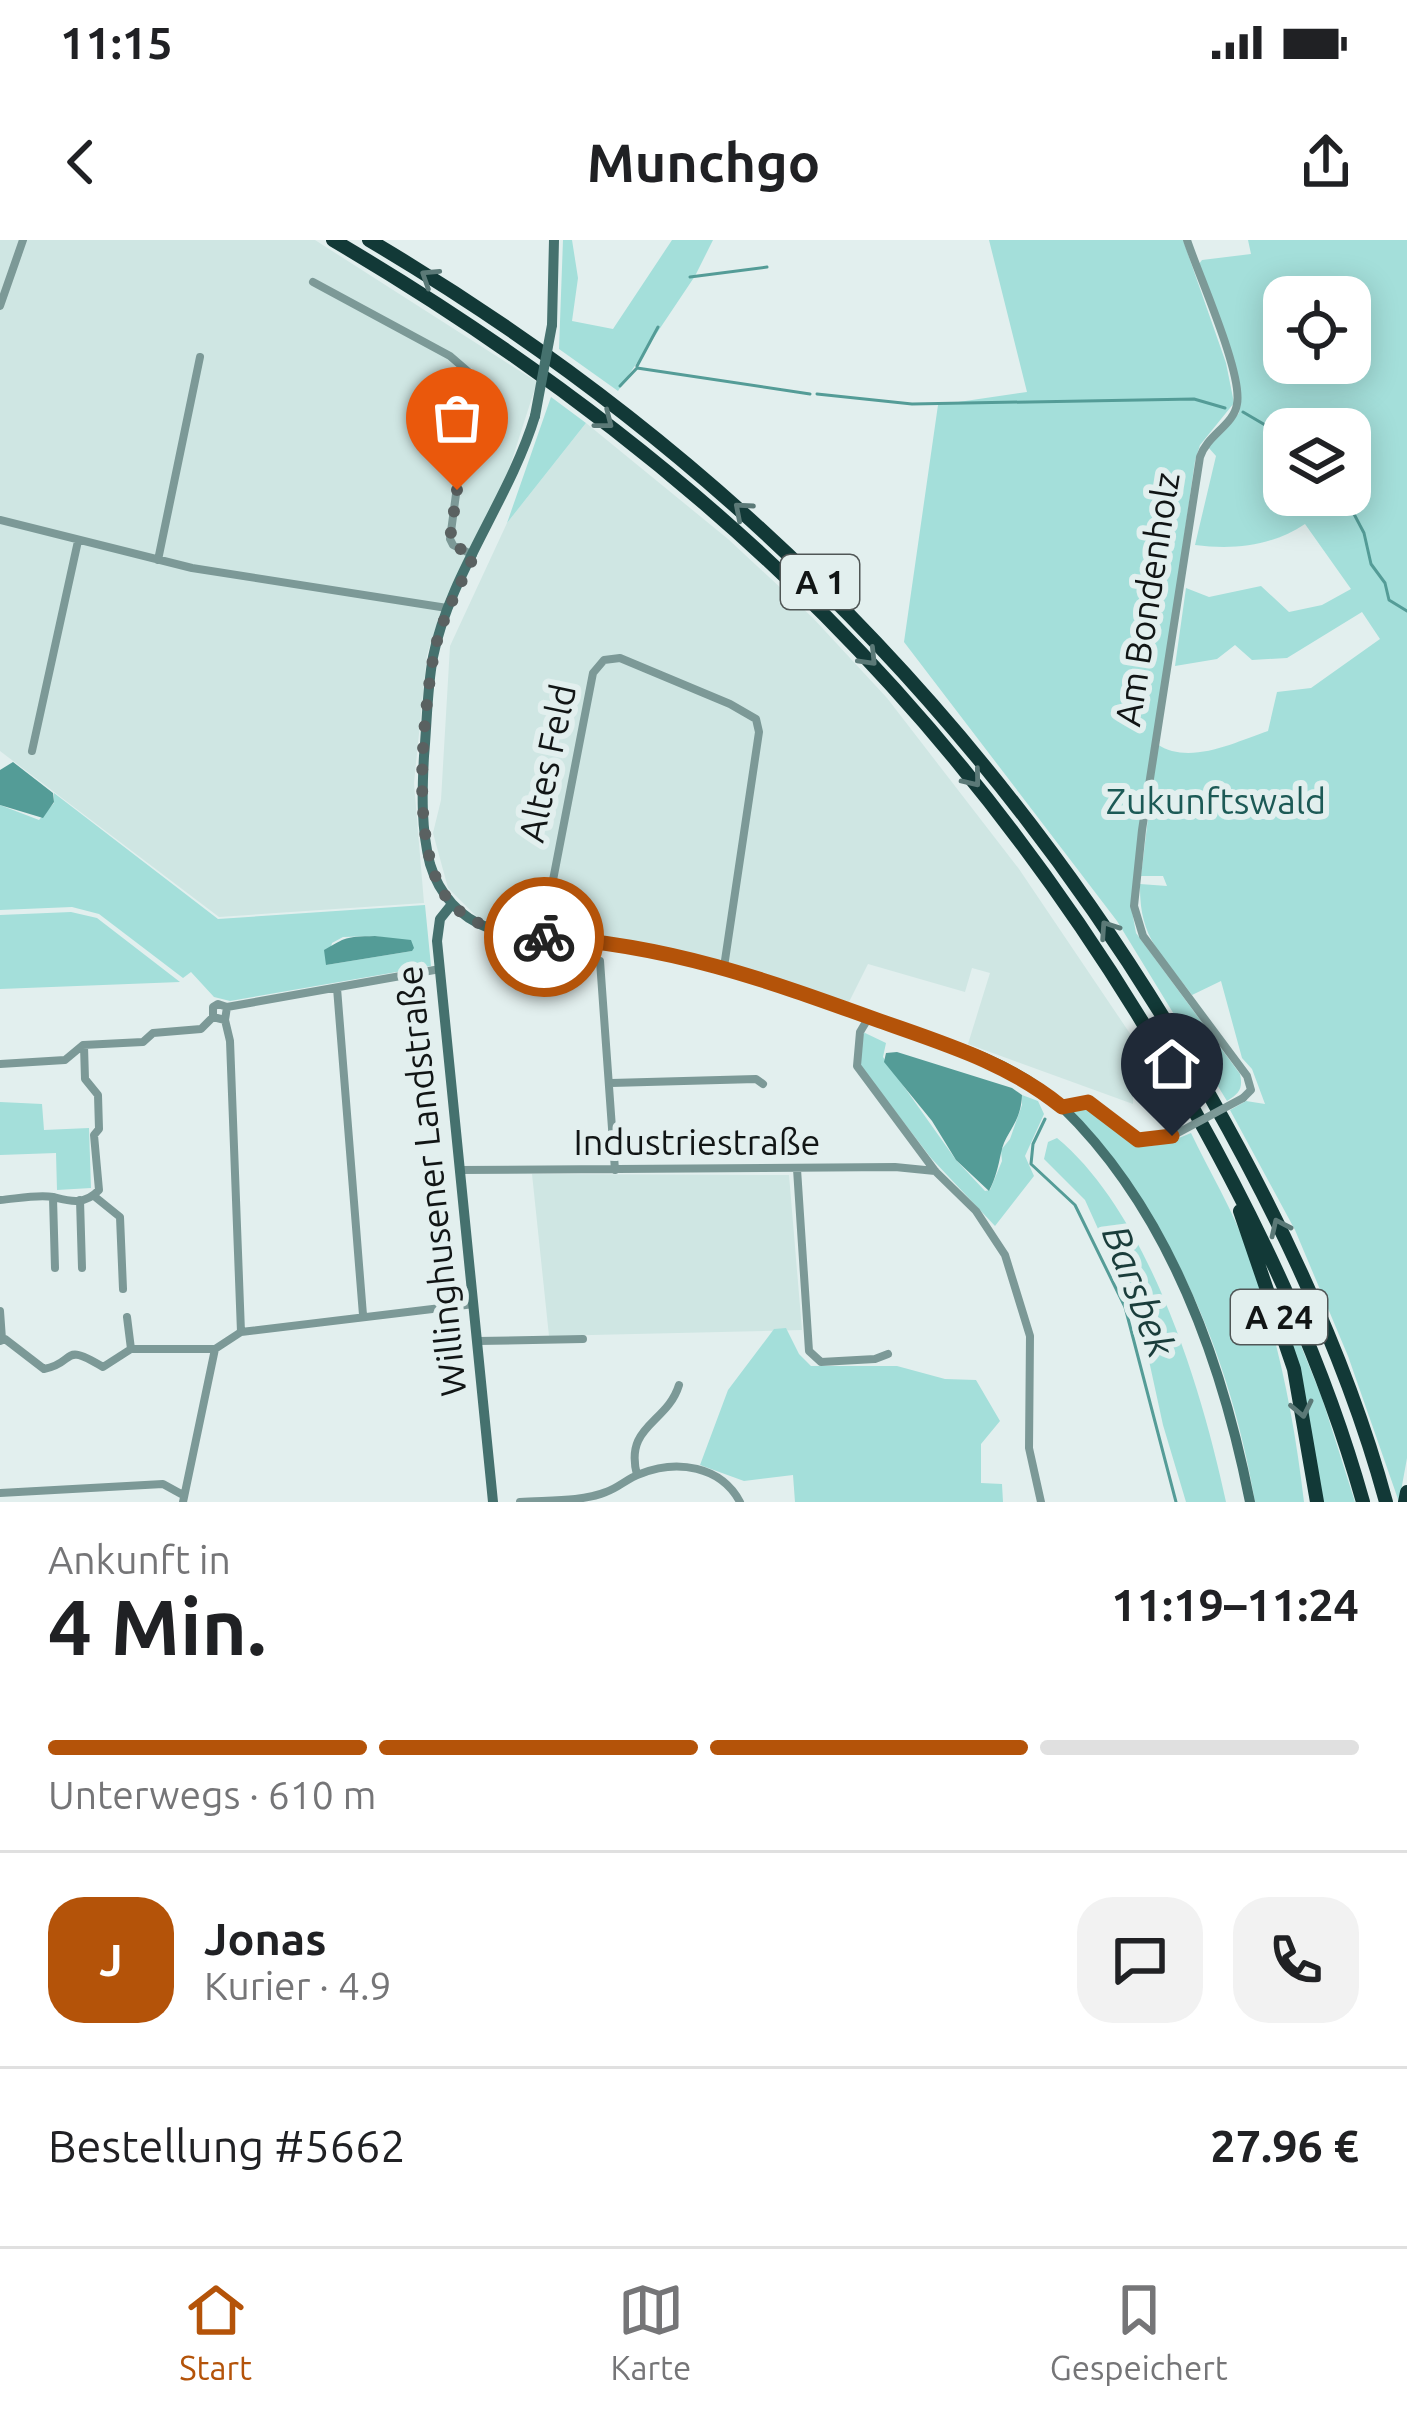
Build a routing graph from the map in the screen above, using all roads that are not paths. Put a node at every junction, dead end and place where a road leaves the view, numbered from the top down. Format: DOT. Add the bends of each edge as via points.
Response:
graph roads {
  1 [pos="22,240"];
  2 [pos="333,240"];
  3 [pos="368,240"];
  4 [pos="554,240"];
  5 [pos="1186,240"];
  6 [pos="313,282"];
  7 [pos="0,306"];
  8 [pos="200,357"];
  9 [pos="0,520"];
  10 [pos="78,542"];
  11 [pos="474,556"];
  12 [pos="158,560"];
  13 [pos="449,608"];
  14 [pos="32,751"];
  15 [pos="452,904"];
  16 [pos="542,937"];
  17 [pos="600,961"];
  18 [pos="724,967"];
  19 [pos="440,969"];
  20 [pos="337,988"];
  21 [pos="227,1006"];
  22 [pos="213,1017"];
  23 [pos="869,1017"];
  24 [pos="225,1020"];
  25 [pos="83,1045"];
  26 [pos="0,1064"];
  27 [pos="610,1083"];
  28 [pos="763,1084"];
  29 [pos="1062,1107"];
  30 [pos="1210,1140"];
  31 [pos="797,1169"];
  32 [pos="460,1170"];
  33 [pos="615,1170"];
  34 [pos="935,1171"];
  35 [pos="94,1196"];
  36 [pos="53,1197"];
  37 [pos="0,1200"];
  38 [pos="80,1200"];
  39 [pos="55,1268"];
  40 [pos="82,1268"];
  41 [pos="124,1289"];
  42 [pos="474,1304"];
  43 [pos="0,1310"];
  44 [pos="363,1315"];
  45 [pos="127,1317"];
  46 [pos="242,1332"];
  47 [pos="584,1339"];
  48 [pos="1,1340"];
  49 [pos="476,1340"];
  50 [pos="131,1349"];
  51 [pos="215,1349"];
  52 [pos="888,1354"];
  53 [pos="679,1385"];
  54 [pos="637,1475"];
  55 [pos="1407,1492"];
  56 [pos="0,1493"];
  57 [pos="183,1498"];
  58 [pos="1382,1501"];
  59 [pos="494,1502"];
  60 [pos="520,1502"];
  61 [pos="740,1502"];
  62 [pos="1041,1502"];
  63 [pos="1250,1502"];
  64 [pos="1317,1502"];
  65 [pos="1363,1502"];
  66 [pos="1405,1502"];
  1 -- 7 [label="street"];
  2 -- 30 [label="highway, A 1, one-way" via="598,415 823,610 1032,855 1142,1018"];
  58 -- 3 [label="highway, A 1, one-way" via="1360,1414 1248,1162 1080,888 952,724 795,557 695,469 523,338"];
  4 -- 11 [label="main road, bridge" via="552,325 535,416"];
  5 -- 29 [label="street, Am Bondenholz, bridge" via="1238,404 1200,457 1134,906 1143,936 1251,1090 1172,1136 1138,1140 1088,1102"];
  6 -- 11 [label="street" via="472,375 450,539"];
  8 -- 12 [label="street"];
  9 -- 10 [label="street"];
  10 -- 12 [label="street"];
  10 -- 14 [label="street"];
  11 -- 13 [label="main road"];
  12 -- 13 [label="street"];
  13 -- 15 [label="main road" via="433,657 422,790 430,863"];
  15 -- 16 [label="main road, Am Bondenholz" via="490,929"];
  15 -- 19 [label="main road, Willinghusener Landstraße" via="436,940"];
  16 -- 18 [label="main road, Am Bondenholz"];
  16 -- 18 [label="street, Altes Feld" via="593,673 604,660 620,658 756,719"];
  17 -- 27 [label="street"];
  18 -- 23 [label="main road, Am Bondenholz"];
  19 -- 20 [label="street"];
  19 -- 32 [label="main road, Willinghusener Landstraße"];
  20 -- 21 [label="street"];
  20 -- 44 [label="street"];
  21 -- 22 [label="street" via="213,1007"];
  21 -- 24 [label="street"];
  22 -- 24 [label="street"];
  22 -- 25 [label="street" via="201,1029 153,1033 143,1042"];
  23 -- 29 [label="main road, Am Bondenholz" via="984,1058"];
  23 -- 34 [label="street" via="857,1066"];
  24 -- 46 [label="street"];
  25 -- 26 [label="street" via="64,1060"];
  25 -- 35 [label="street" via="85,1079 98,1095"];
  27 -- 28 [label="street"];
  27 -- 33 [label="street"];
  29 -- 63 [label="main road" via="1166,1250 1220,1380"];
  30 -- 64 [label="highway, A 24, one-way" via="1279,1315"];
  30 -- 65 [label="highway, A 1" via="1302,1323"];
  31 -- 33 [label="street, Industriestraße"];
  31 -- 34 [label="street, Industriestraße"];
  31 -- 52 [label="street" via="808,1352 821,1362"];
  32 -- 33 [label="street, Industriestraße"];
  32 -- 42 [label="main road, Willinghusener Landstraße"];
  34 -- 62 [label="street" via="976,1210 1015,1279 1030,1336 1029,1448"];
  35 -- 38 [label="street"];
  35 -- 41 [label="street" via="120,1217"];
  36 -- 37 [label="street"];
  36 -- 38 [label="street"];
  36 -- 39 [label="street"];
  38 -- 40 [label="street"];
  42 -- 44 [label="street"];
  42 -- 49 [label="main road, Willinghusener Landstraße"];
  43 -- 48 [label="street"];
  44 -- 46 [label="street"];
  45 -- 50 [label="street"];
  46 -- 51 [label="street"];
  47 -- 49 [label="street"];
  48 -- 50 [label="street" via="44,1369 81,1353 110,1366"];
  49 -- 59 [label="main road, Willinghusener Landstraße"];
  50 -- 51 [label="street"];
  51 -- 57 [label="street"];
  53 -- 54 [label="street" via="634,1447"];
  54 -- 60 [label="street" via="605,1493"];
  54 -- 61 [label="street" via="695,1468 726,1480"];
  55 -- 66 [label="highway"];
  56 -- 57 [label="street" via="163,1484"];
}
